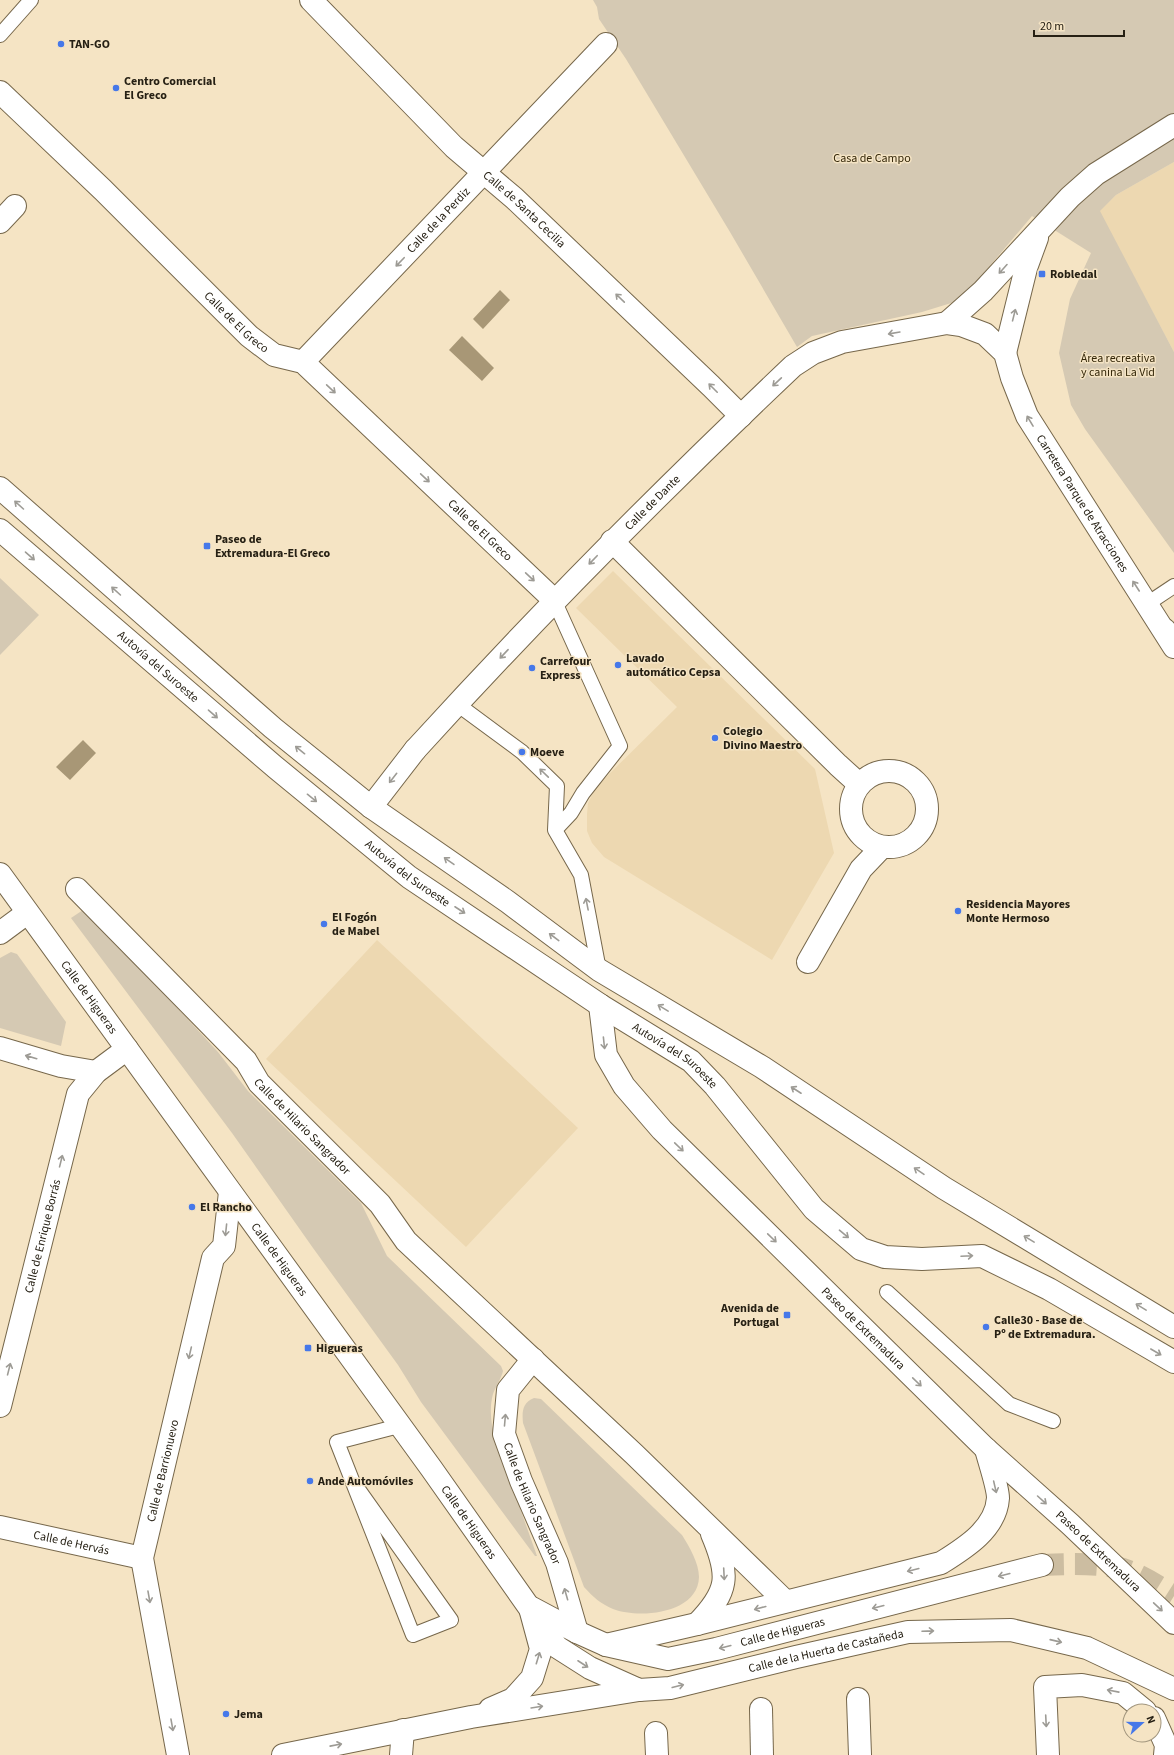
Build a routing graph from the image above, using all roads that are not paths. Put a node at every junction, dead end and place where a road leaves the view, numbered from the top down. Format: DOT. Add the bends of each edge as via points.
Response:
graph roads {
  1 [pos="31,0"];
  2 [pos="311,0"];
  3 [pos="0,35"];
  4 [pos="606,44"];
  5 [pos="0,92"];
  6 [pos="1174,125"];
  7 [pos="484,172"];
  8 [pos="15,206"];
  9 [pos="0,222"];
  10 [pos="1040,231"];
  11 [pos="940,325"];
  12 [pos="1005,353"];
  13 [pos="303,362"];
  14 [pos="741,416"];
  15 [pos="0,488"];
  16 [pos="0,530"];
  17 [pos="612,542"];
  18 [pos="1174,586"];
  19 [pos="554,600"];
  20 [pos="1148,604"];
  21 [pos="1171,640"];
  22 [pos="457,704"];
  23 [pos="859,784"];
  24 [pos="371,807"];
  25 [pos="555,830"];
  26 [pos="882,847"];
  27 [pos="0,874"];
  28 [pos="77,889"];
  29 [pos="27,913"];
  30 [pos="0,933"];
  31 [pos="808,962"];
  32 [pos="599,970"];
  33 [pos="600,1005"];
  34 [pos="0,1048"];
  35 [pos="127,1048"];
  36 [pos="96,1072"];
  37 [pos="230,1192"];
  38 [pos="887,1292"];
  39 [pos="1174,1327"];
  40 [pos="533,1359"];
  41 [pos="1174,1362"];
  42 [pos="0,1406"];
  43 [pos="1053,1421"];
  44 [pos="399,1426"];
  45 [pos="986,1449"];
  46 [pos="353,1482"];
  47 [pos="707,1524"];
  48 [pos="0,1527"];
  49 [pos="142,1558"];
  50 [pos="1042,1565"];
  51 [pos="785,1601"];
  52 [pos="529,1606"];
  53 [pos="1174,1623"];
  54 [pos="697,1624"];
  55 [pos="577,1632"];
  56 [pos="606,1645"];
  57 [pos="1174,1689"];
  58 [pos="639,1690"];
  59 [pos="858,1699"];
  60 [pos="1135,1703"];
  61 [pos="761,1708"];
  62 [pos="471,1718"];
  63 [pos="403,1730"];
  64 [pos="656,1733"];
  65 [pos="1162,1736"];
  66 [pos="178,1755"];
  67 [pos="283,1755"];
  68 [pos="401,1755"];
  69 [pos="656,1755"];
  70 [pos="762,1755"];
  71 [pos="860,1755"];
  72 [pos="1048,1755"];
  73 [pos="1165,1755"];
  1 -- 3 [label="lane"];
  2 -- 7 [label="main road, Calle de Santa Cecilia" via="454,147"];
  4 -- 7 [label="main road, Calle de la Perdiz"];
  5 -- 13 [label="main road, Calle de El Greco" via="103,190 249,336 274,355"];
  6 -- 10 [label="main road, Carretera Parque de Atracciones" via="1096,174 1070,197"];
  7 -- 13 [label="main road, Calle de la Perdiz, one-way"];
  14 -- 7 [label="main road, Calle de Santa Cecilia, one-way"];
  8 -- 9 [label="main road"];
  10 -- 11 [label="main road, Carretera Parque de Atracciones, one-way" via="983,291"];
  12 -- 10 [label="main road, Carretera Parque de Atracciones, one-way" via="1026,268"];
  11 -- 12 [label="main road" via="961,324 985,334"];
  11 -- 14 [label="main road, Calle de Dante, one-way" via="842,342 813,353 793,366"];
  20 -- 12 [label="main road, Carretera Parque de Atracciones, one-way" via="1027,416"];
  13 -- 19 [label="main road, Calle de El Greco, one-way"];
  14 -- 17 [label="main road, Calle de Dante"];
  24 -- 15 [label="main road, one-way" via="273,728"];
  16 -- 33 [label="main road, Autovía del Suroeste, one-way" via="275,768 409,877 544,965"];
  17 -- 19 [label="main road, Calle de Dante, one-way"];
  17 -- 23 [label="main road"];
  18 -- 20 [label="lane"];
  19 -- 22 [label="main road, Calle de Dante, one-way"];
  19 -- 25 [label="lane" via="620,746"];
  20 -- 21 [label="main road, Carretera Parque de Atracciones"];
  22 -- 24 [label="main road, Calle de Dante, one-way" via="415,750"];
  25 -- 22 [label="lane, one-way" via="557,786 522,752"];
  23 -- 26 [label="main road" via="850,805 855,827 861,836"];
  23 -- 26 [label="main road" via="868,776 893,770 916,781 923,792 927,804 922,828 914,838 904,844"];
  32 -- 24 [label="main road, one-way" via="508,902"];
  32 -- 25 [label="lane, one-way" via="581,875"];
  26 -- 31 [label="main road" via="861,869"];
  27 -- 29 [label="main road, Calle de Higueras"];
  28 -- 40 [label="main road, Calle de Hilario Sangrador" via="246,1061 259,1082 380,1204 406,1241"];
  29 -- 30 [label="main road"];
  29 -- 35 [label="main road, Calle de Higueras"];
  39 -- 32 [label="main road, one-way" via="944,1188 762,1067"];
  33 -- 41 [label="main road, Autovía del Suroeste, one-way" via="691,1060 814,1209 861,1249 886,1257 922,1259 982,1256 1049,1290"];
  33 -- 45 [label="main road, Paseo de Extremadura, one-way" via="606,1055 624,1086 662,1130"];
  36 -- 34 [label="main road, one-way" via="62,1066"];
  35 -- 36 [label="main road, Calle de Enrique Borrás"];
  35 -- 37 [label="main road, Calle de Higueras"];
  42 -- 36 [label="main road, Calle de Enrique Borrás, one-way" via="78,1094"];
  37 -- 44 [label="main road, Calle de Higueras"];
  37 -- 49 [label="main road, Calle de Barrionuevo, one-way" via="224,1246 213,1258"];
  38 -- 43 [label="lane" via="1009,1404"];
  40 -- 47 [label="main road, Calle de Hilario Sangrador"];
  55 -- 40 [label="main road, Calle de Hilario Sangrador, one-way" via="557,1564 521,1481 504,1434 508,1390"];
  44 -- 46 [label="lane" via="337,1442"];
  44 -- 52 [label="main road, Calle de Higueras"];
  45 -- 51 [label="main road, one-way" via="998,1497 991,1522 966,1548 941,1563"];
  45 -- 53 [label="main road, Paseo de Extremadura, one-way" via="1070,1524"];
  46 -- 46 [label="lane" via="413,1635 451,1620 402,1551"];
  47 -- 51 [label="main road, Calle de Hilario Sangrador"];
  47 -- 54 [label="main road, Calle de Hilario Sangrador, one-way" via="723,1560 724,1584 714,1607"];
  48 -- 49 [label="main road, Calle de Hervás"];
  49 -- 66 [label="main road, Calle de Barrionuevo, one-way"];
  50 -- 56 [label="main road, Calle de Higueras, one-way" via="668,1659"];
  51 -- 54 [label="main road, one-way"];
  52 -- 55 [label="main road, Calle de Higueras"];
  52 -- 58 [label="main road, Calle de Higueras, one-way" via="557,1647 590,1668"];
  62 -- 52 [label="main road, Calle de la Huerta de Castañeda, one-way" via="513,1698 532,1678 541,1649"];
  54 -- 56 [label="main road"];
  55 -- 56 [label="main road, Calle de Higueras"];
  58 -- 57 [label="main road, Calle de la Huerta de Castañeda, one-way" via="670,1688 908,1632 978,1630 1011,1630 1087,1648"];
  62 -- 58 [label="main road, Calle de la Huerta de Castañeda, one-way"];
  59 -- 71 [label="main road"];
  60 -- 72 [label="main road, one-way" via="1123,1693 1082,1685 1045,1687"];
  61 -- 70 [label="main road"];
  62 -- 63 [label="main road, Calle de la Huerta de Castañeda"];
  67 -- 63 [label="main road, Calle de la Huerta de Castañeda, one-way"];
  63 -- 68 [label="main road"];
  64 -- 69 [label="main road"];
  65 -- 73 [label="main road" via="1166,1745"];
}
